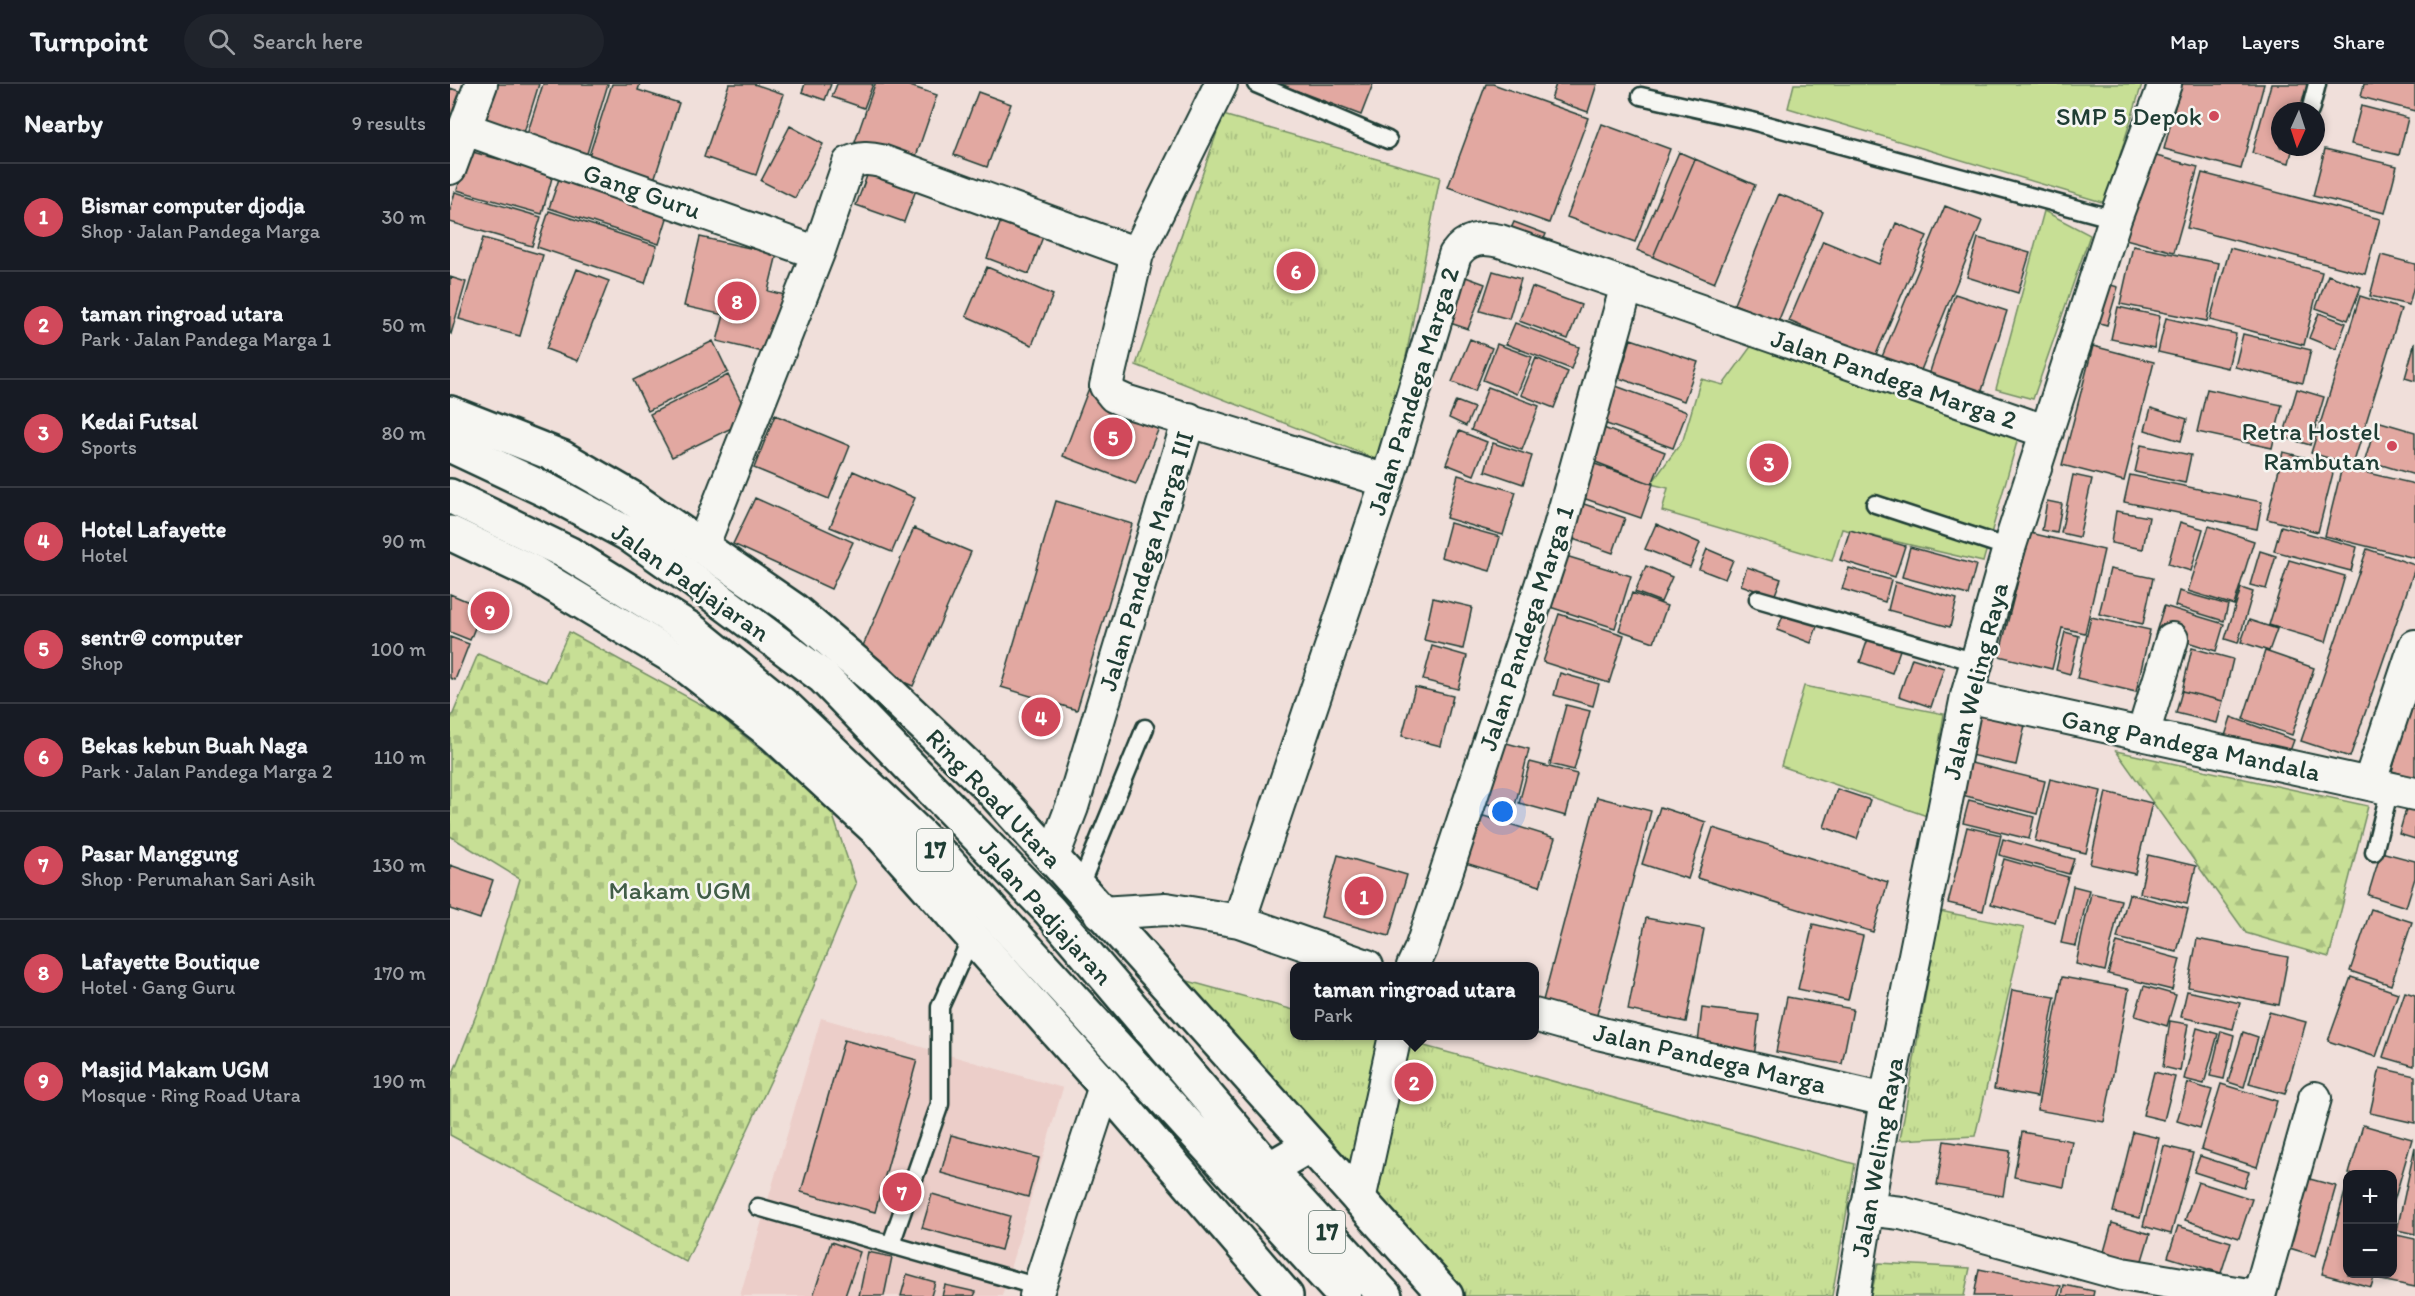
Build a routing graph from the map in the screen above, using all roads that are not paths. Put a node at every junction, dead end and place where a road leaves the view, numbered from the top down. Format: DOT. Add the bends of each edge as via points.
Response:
graph roads {
  1 [pos="481,84"];
  2 [pos="1221,84"];
  3 [pos="1256,84"];
  4 [pos="2165,84"];
  5 [pos="2317,84"];
  6 [pos="1641,96"];
  7 [pos="2312,102"];
  8 [pos="466,129"];
  9 [pos="1388,140"];
  10 [pos="450,168"];
  11 [pos="2115,219"];
  12 [pos="818,253"];
  13 [pos="1137,254"];
  14 [pos="1627,285"];
  15 [pos="450,413"];
  16 [pos="1189,419"];
  17 [pos="2047,432"];
  18 [pos="450,445"];
  19 [pos="1387,481"];
  20 [pos="450,496"];
  21 [pos="1875,504"];
  22 [pos="450,533"];
  23 [pos="702,547"];
  24 [pos="2009,548"];
  25 [pos="1758,599"];
  26 [pos="2172,639"];
  27 [pos="2415,646"];
  28 [pos="1976,662"];
  29 [pos="1967,696"];
  30 [pos="1144,728"];
  31 [pos="2143,734"];
  32 [pos="2391,789"];
  33 [pos="2374,852"];
  34 [pos="1052,859"];
  35 [pos="1079,888"];
  36 [pos="1100,914"];
  37 [pos="1239,921"];
  38 [pos="972,936"];
  39 [pos="1356,962"];
  40 [pos="1415,962"];
  41 [pos="1539,1016"];
  42 [pos="1394,1040"];
  43 [pos="1105,1086"];
  44 [pos="2315,1098"];
  45 [pos="1886,1100"];
  46 [pos="1310,1145"];
  47 [pos="1269,1169"];
  48 [pos="1359,1200"];
  49 [pos="758,1207"];
  50 [pos="1866,1209"];
  51 [pos="891,1244"];
  52 [pos="2120,1285"];
  53 [pos="1037,1292"];
  54 [pos="1286,1296"];
  55 [pos="1344,1296"];
  56 [pos="1385,1296"];
  57 [pos="1446,1296"];
  58 [pos="1853,1296"];
  59 [pos="2256,1296"];
  1 -- 8 [label="street"];
  2 -- 13 [label="street, Jalan Pandega Marga III"];
  3 -- 9 [label="lane"];
  4 -- 11 [label="street, Jalan Weling Raya"];
  5 -- 7 [label="lane"];
  6 -- 11 [label="lane" via="1752,121"];
  8 -- 10 [label="street"];
  8 -- 12 [label="street, Gang Guru"];
  11 -- 17 [label="street, Jalan Weling Raya"];
  12 -- 13 [label="street" via="849,163 869,158"];
  12 -- 23 [label="street"];
  13 -- 16 [label="street, Jalan Pandega Marga III" via="1106,386 1125,401"];
  14 -- 17 [label="street, Jalan Pandega Marga 2"];
  14 -- 19 [label="street, Jalan Pandega Marga 2" via="1485,238 1461,246 1455,255"];
  14 -- 40 [label="street, Jalan Pandega Marga 1" via="1557,537"];
  15 -- 23 [label="main road, Ring Road Utara" via="561,457 630,497"];
  16 -- 19 [label="street"];
  16 -- 34 [label="street, Jalan Pandega Marga III" via="1072,807"];
  17 -- 24 [label="street, Jalan Weling Raya"];
  18 -- 47 [label="main road, Jalan Padjajaran / 17" via="628,534 823,677 1049,910"];
  19 -- 37 [label="street, Jalan Pandega Marga 2"];
  20 -- 55 [label="main road, Jalan Padjajaran / 17" via="568,553 690,629 788,710 945,859"];
  21 -- 24 [label="lane"];
  22 -- 38 [label="main road" via="532,572 677,659 773,734 879,832"];
  23 -- 34 [label="main road, Ring Road Utara" via="794,610 875,679 989,787"];
  24 -- 28 [label="street, Jalan Weling Raya"];
  25 -- 28 [label="lane"];
  26 -- 31 [label="street"];
  27 -- 32 [label="street"];
  28 -- 29 [label="street, Jalan Weling Raya"];
  29 -- 31 [label="street, Gang Pandega Mandala"];
  29 -- 45 [label="street, Jalan Weling Raya"];
  30 -- 35 [label="lane"];
  31 -- 32 [label="street, Gang Pandega Mandala"];
  32 -- 33 [label="lane"];
  34 -- 35 [label="main road, Ring Road Utara"];
  35 -- 36 [label="main road, Ring Road Utara"];
  36 -- 37 [label="street" via="1166,909"];
  36 -- 46 [label="main road, Ring Road Utara"];
  37 -- 39 [label="street"];
  38 -- 43 [label="main road"];
  38 -- 51 [label="lane" via="940,1007 940,1104"];
  41 -- 45 [label="street, Jalan Pandega Marga"];
  42 -- 48 [label="street"];
  43 -- 53 [label="street"];
  43 -- 54 [label="main road"];
  44 -- 59 [label="street"];
  45 -- 50 [label="street, Jalan Weling Raya"];
  46 -- 47 [label="main road"];
  46 -- 48 [label="main road, Ring Road Utara"];
  47 -- 56 [label="main road, Jalan Padjajaran / 17"];
  48 -- 57 [label="main road, Ring Road Utara"];
  49 -- 51 [label="lane"];
  50 -- 52 [label="street" via="1901,1213"];
  50 -- 58 [label="street, Jalan Weling Raya"];
  51 -- 53 [label="lane"];
  52 -- 59 [label="street"];
}
